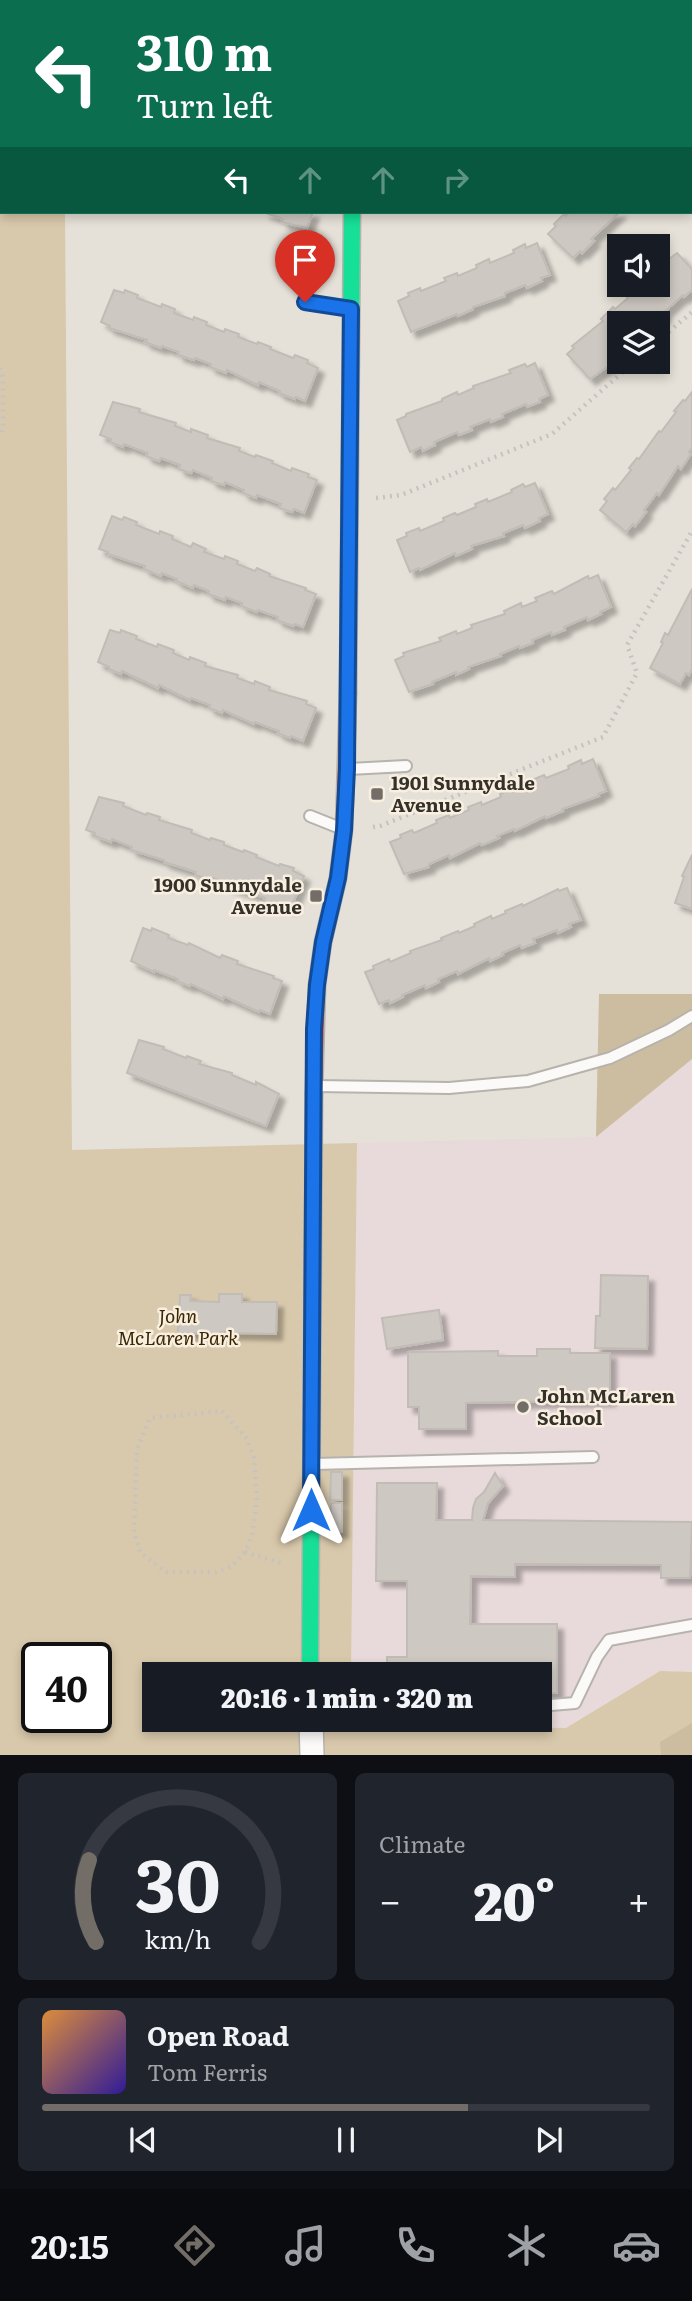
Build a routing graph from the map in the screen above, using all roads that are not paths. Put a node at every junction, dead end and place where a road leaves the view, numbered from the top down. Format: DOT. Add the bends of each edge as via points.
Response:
graph roads {
  1 [pos="352,214"];
  2 [pos="305,302"];
  3 [pos="351,309"];
  4 [pos="406,766"];
  5 [pos="347,769"];
  6 [pos="310,816"];
  7 [pos="344,830"];
  8 [pos="692,1016"];
  9 [pos="314,1086"];
  10 [pos="593,1457"];
  11 [pos="311,1464"];
  12 [pos="692,1625"];
  13 [pos="310,1662"];
  14 [pos="552,1705"];
  15 [pos="311,1732"];
  16 [pos="312,1755"];
  1 -- 3 [label="street"];
  2 -- 3 [label="lane"];
  3 -- 5 [label="street"];
  4 -- 5 [label="lane"];
  5 -- 7 [label="street"];
  6 -- 7 [label="lane"];
  7 -- 9 [label="street" via="317,985"];
  8 -- 9 [label="lane" via="610,1058 528,1081 449,1088"];
  9 -- 11 [label="street"];
  10 -- 11 [label="lane"];
  11 -- 13 [label="street"];
  12 -- 14 [label="lane" via="609,1640 575,1703"];
  15 -- 16 [label="street"];
}
